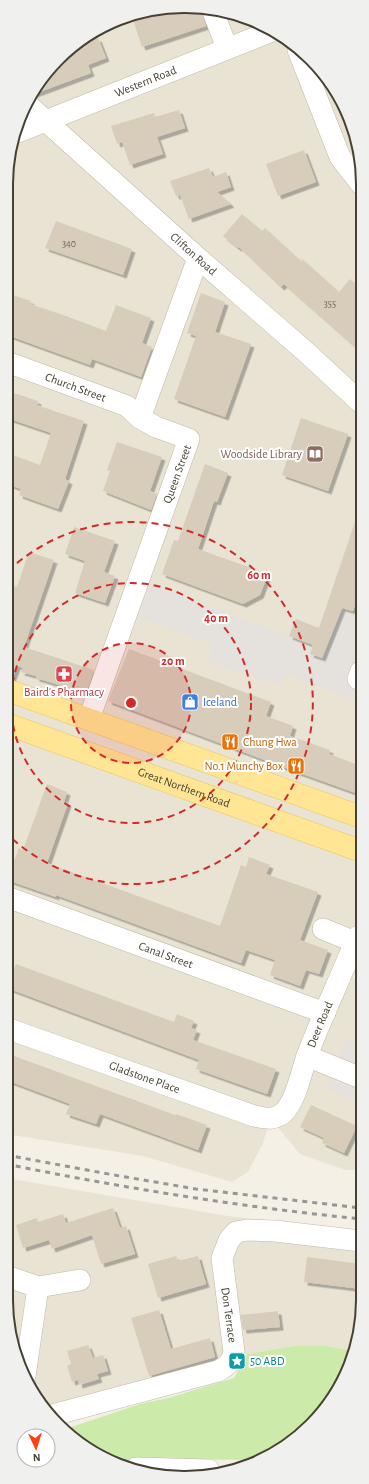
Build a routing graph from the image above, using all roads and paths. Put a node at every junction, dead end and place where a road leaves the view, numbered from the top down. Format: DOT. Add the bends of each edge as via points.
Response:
graph roads {
  1 [pos="214,15"];
  2 [pos="265,34"];
  3 [pos="227,48"];
  4 [pos="302,59"];
  5 [pos="31,108"];
  6 [pos="46,121"];
  7 [pos="22,131"];
  8 [pos="356,177"];
  9 [pos="198,258"];
  10 [pos="13,364"];
  11 [pos="356,396"];
  12 [pos="140,418"];
  13 [pos="13,692"];
  14 [pos="89,719"];
  15 [pos="13,726"];
  16 [pos="356,815"];
  17 [pos="356,849"];
  18 [pos="13,899"];
  19 [pos="323,929"];
  20 [pos="325,1013"];
  21 [pos="13,1030"];
  22 [pos="307,1056"];
  23 [pos="356,1076"];
  24 [pos="283,1112"];
  25 [pos="356,1240"];
  26 [pos="13,1278"];
  27 [pos="80,1280"];
  28 [pos="38,1287"];
  29 [pos="26,1366"];
  30 [pos="57,1414"];
  31 [pos="154,1468"];
  32 [pos="207,1470"];
  1 -- 3 [label="street"];
  2 -- 3 [label="street, Western Road"];
  3 -- 6 [label="street, Western Road"];
  4 -- 8 [label="street" via="340,157"];
  5 -- 6 [label="street, Clifton Road"];
  6 -- 7 [label="street, Western Road"];
  6 -- 9 [label="street, Clifton Road"];
  9 -- 11 [label="street, Clifton Road"];
  9 -- 12 [label="street"];
  10 -- 12 [label="street, Church Street" via="127,406"];
  12 -- 14 [label="street, Queen Street" via="189,439"];
  13 -- 14 [label="main road"];
  14 -- 16 [label="main road"];
  15 -- 17 [label="main road, Great Northern Road"];
  18 -- 20 [label="street, Canal Street"];
  19 -- 20 [label="street, Deer Road" via="356,939"];
  20 -- 22 [label="street, Deer Road"];
  21 -- 24 [label="street, Gladstone Place" via="254,1116 271,1119"];
  22 -- 23 [label="street"];
  22 -- 24 [label="street, Deer Road" via="297,1088"];
  25 -- 30 [label="street, Don Terrace" via="274,1231 236,1232 229,1240 222,1258 234,1352 229,1364 218,1371"];
  26 -- 28 [label="street"];
  27 -- 28 [label="street"];
  28 -- 29 [label="street"];
  31 -- 32 [label="street"];
}
